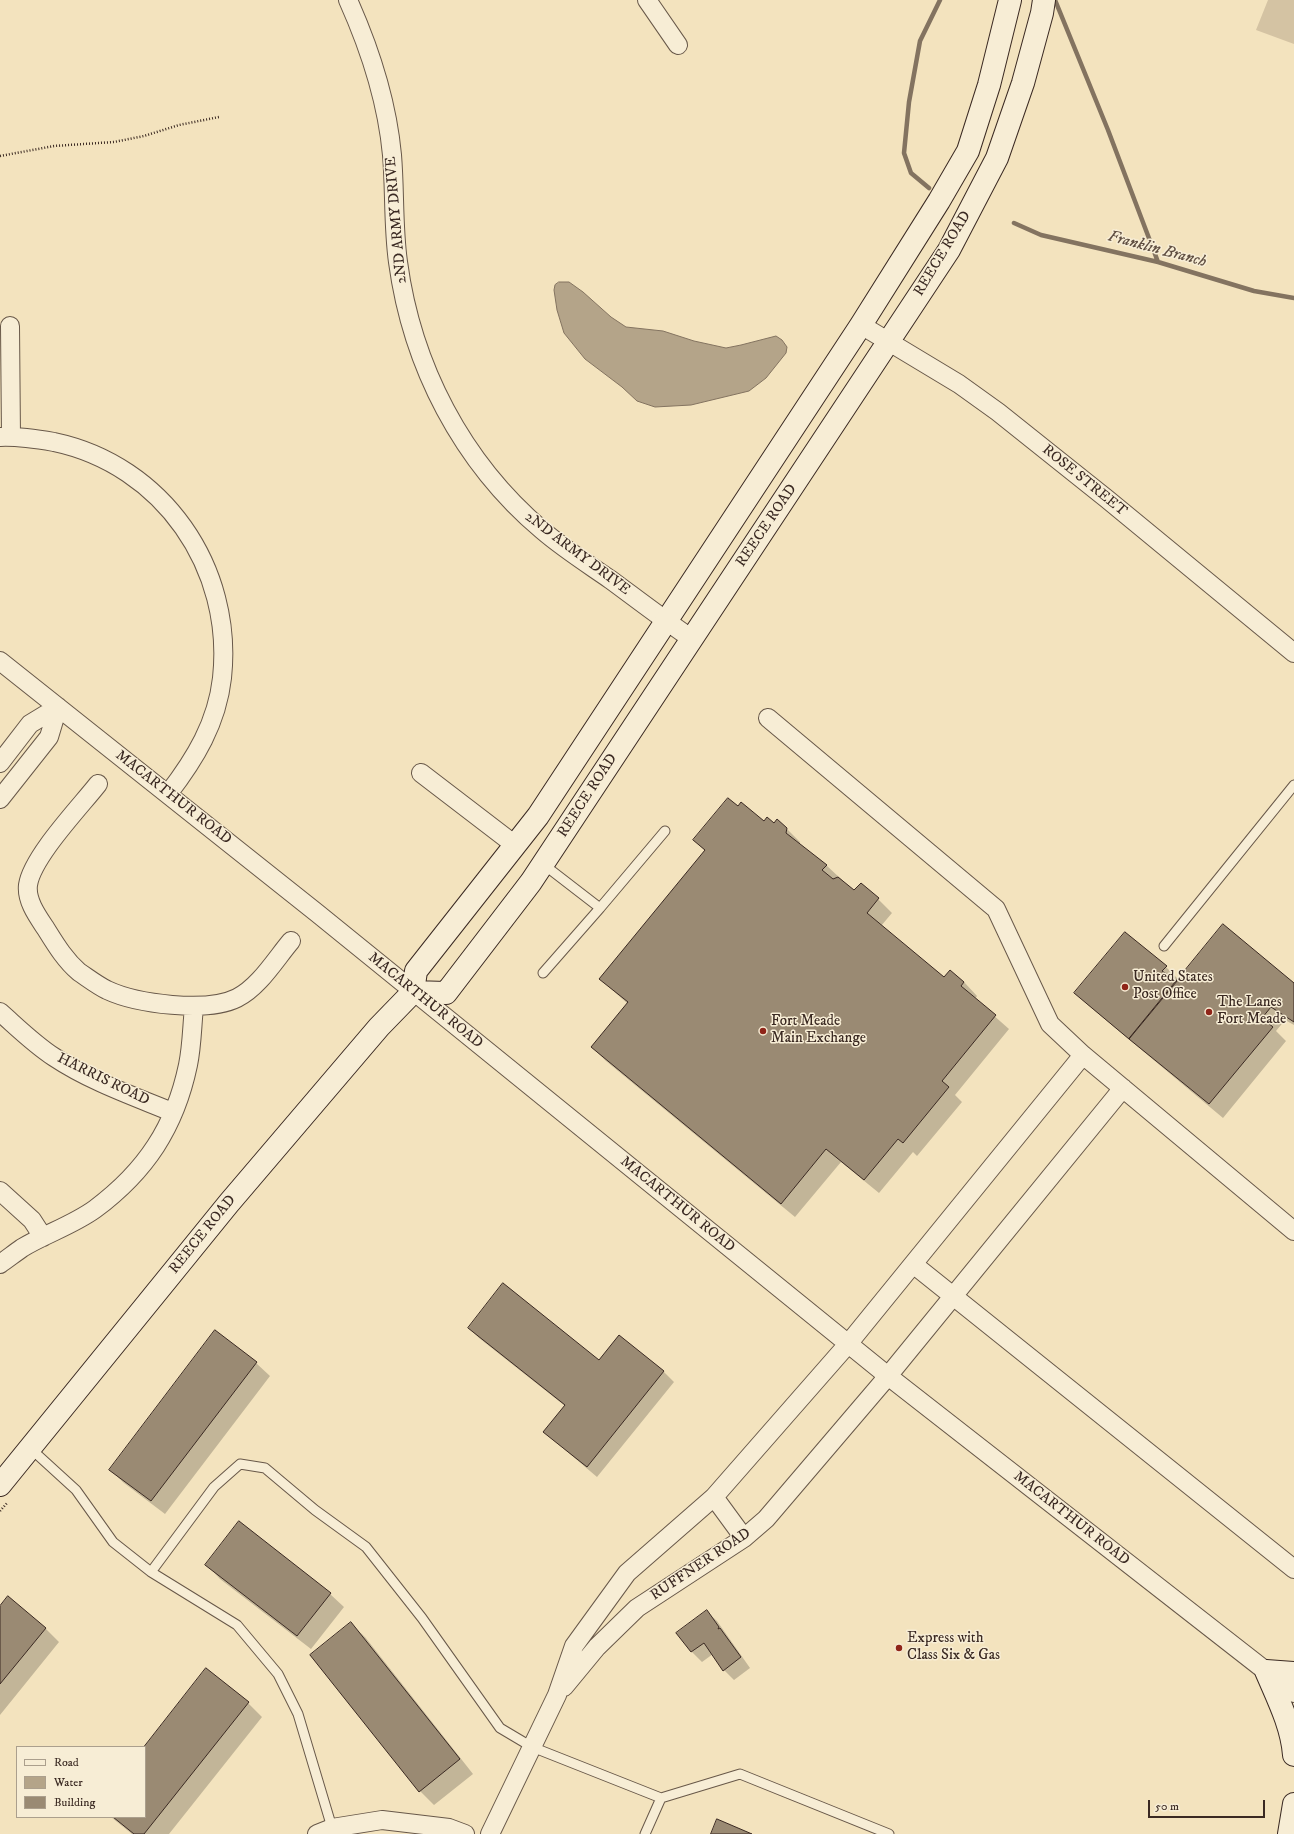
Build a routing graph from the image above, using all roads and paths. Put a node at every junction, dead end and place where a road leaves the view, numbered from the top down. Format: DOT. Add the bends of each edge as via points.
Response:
graph roads {
  1 [pos="348,0"];
  2 [pos="647,0"];
  3 [pos="1010,0"];
  4 [pos="1044,0"];
  5 [pos="678,45"];
  6 [pos="219,117"];
  7 [pos="0,156"];
  8 [pos="861,325"];
  9 [pos="10,326"];
  10 [pos="889,342"];
  11 [pos="5,437"];
  12 [pos="666,620"];
  13 [pos="692,639"];
  14 [pos="1294,653"];
  15 [pos="0,661"];
  16 [pos="58,707"];
  17 [pos="768,718"];
  18 [pos="0,763"];
  19 [pos="421,773"];
  20 [pos="98,784"];
  21 [pos="1294,785"];
  22 [pos="168,794"];
  23 [pos="0,799"];
  24 [pos="665,831"];
  25 [pos="515,845"];
  26 [pos="543,864"];
  27 [pos="600,908"];
  28 [pos="291,941"];
  29 [pos="1164,946"];
  30 [pos="543,973"];
  31 [pos="413,992"];
  32 [pos="194,1007"];
  33 [pos="0,1012"];
  34 [pos="1083,1055"];
  35 [pos="1123,1088"];
  36 [pos="172,1112"];
  37 [pos="0,1191"];
  38 [pos="1294,1231"];
  39 [pos="43,1237"];
  40 [pos="0,1264"];
  41 [pos="913,1264"];
  42 [pos="953,1296"];
  43 [pos="848,1344"];
  44 [pos="888,1376"];
  45 [pos="30,1448"];
  46 [pos="0,1485"];
  47 [pos="714,1497"];
  48 [pos="744,1538"];
  49 [pos="1294,1569"];
  50 [pos="151,1572"];
  51 [pos="618,1585"];
  52 [pos="637,1608"];
  53 [pos="1266,1671"];
  54 [pos="1294,1673"];
  55 [pos="1294,1693"];
  56 [pos="557,1695"];
  57 [pos="532,1747"];
  58 [pos="1294,1755"];
  59 [pos="661,1798"];
  60 [pos="1294,1804"];
  61 [pos="328,1832"];
  62 [pos="464,1834"];
  63 [pos="490,1834"];
  64 [pos="645,1834"];
  65 [pos="889,1834"];
  66 [pos="1289,1834"];
  1 -- 12 [label="street, 2ND ARMY DRIVE" via="374,65 388,124 399,268 410,325 432,386 473,456 520,510 543,531"];
  2 -- 5 [label="street"];
  3 -- 8 [label="street, REECE ROAD" via="989,85 968,151"];
  4 -- 10 [label="street, REECE ROAD" via="1023,83 997,158 949,250"];
  6 -- 7 [label="path" via="114,142 54,146"];
  8 -- 10 [label="street, ROSE STREET"];
  8 -- 12 [label="street, REECE ROAD"];
  9 -- 11 [label="street"];
  10 -- 13 [label="street, REECE ROAD"];
  10 -- 14 [label="street, ROSE STREET" via="959,384 998,412"];
  11 -- 22 [label="street" via="68,445 94,454 121,469 145,485 164,504 195,544 206,567 221,622 224,649 222,679 202,744"];
  12 -- 13 [label="street, 2ND ARMY DRIVE"];
  12 -- 25 [label="street, REECE ROAD" via="538,816"];
  13 -- 26 [label="street, REECE ROAD"];
  15 -- 16 [label="street, MACARTHUR ROAD"];
  16 -- 18 [label="street" via="30,724"];
  16 -- 22 [label="street, MACARTHUR ROAD"];
  16 -- 23 [label="street" via="49,737"];
  17 -- 34 [label="street" via="996,908 1050,1024"];
  19 -- 25 [label="street"];
  20 -- 32 [label="street" via="42,854 33,870 28,886 35,913 63,956 90,980 107,990 125,996"];
  21 -- 29 [label="lane"];
  22 -- 31 [label="street, MACARTHUR ROAD"];
  24 -- 27 [label="lane"];
  25 -- 31 [label="street, REECE ROAD" via="416,971"];
  26 -- 27 [label="lane"];
  26 -- 31 [label="street, REECE ROAD" via="446,993"];
  27 -- 30 [label="lane"];
  28 -- 32 [label="street" via="251,988 237,998 216,1005"];
  31 -- 43 [label="street, MACARTHUR ROAD"];
  31 -- 45 [label="street, REECE ROAD" via="379,1027 229,1203"];
  32 -- 36 [label="street" via="189,1063 184,1084"];
  33 -- 36 [label="street, HARRIS ROAD" via="28,1038 54,1057 88,1076"];
  34 -- 35 [label="street"];
  34 -- 41 [label="street, RUFFNER ROAD"];
  35 -- 38 [label="street"];
  35 -- 42 [label="street, RUFFNER ROAD"];
  36 -- 39 [label="street" via="162,1140 129,1181 94,1209"];
  37 -- 39 [label="street" via="32,1220"];
  39 -- 40 [label="street"];
  41 -- 42 [label="street"];
  41 -- 43 [label="street, RUFFNER ROAD"];
  42 -- 44 [label="street, RUFFNER ROAD"];
  42 -- 49 [label="street"];
  43 -- 44 [label="street, MACARTHUR ROAD"];
  43 -- 47 [label="street, RUFFNER ROAD"];
  44 -- 48 [label="street, RUFFNER ROAD" via="766,1519"];
  44 -- 53 [label="street, MACARTHUR ROAD"];
  45 -- 46 [label="street, REECE ROAD"];
  45 -- 50 [label="lane" via="76,1490 113,1542"];
  47 -- 48 [label="street"];
  47 -- 51 [label="street, RUFFNER ROAD" via="627,1573"];
  48 -- 52 [label="street, RUFFNER ROAD"];
  50 -- 57 [label="lane" via="214,1486 240,1464 265,1468 315,1510 366,1547 422,1618 500,1728"];
  50 -- 61 [label="lane" via="237,1624 278,1674 298,1714"];
  51 -- 52 [label="street"];
  51 -- 56 [label="street, RUFFNER ROAD" via="574,1646"];
  52 -- 56 [label="street, RUFFNER ROAD" via="597,1647"];
  53 -- 54 [label="street"];
  53 -- 55 [label="street, MACARTHUR ROAD"];
  53 -- 58 [label="street" via="1282,1710"];
  56 -- 57 [label="street, RUFFNER ROAD"];
  57 -- 59 [label="lane"];
  57 -- 63 [label="street, RUFFNER ROAD"];
  59 -- 64 [label="lane"];
  59 -- 65 [label="lane" via="740,1774"];
  60 -- 66 [label="street"];
  61 -- 62 [label="street" via="382,1820 449,1828"];
}
